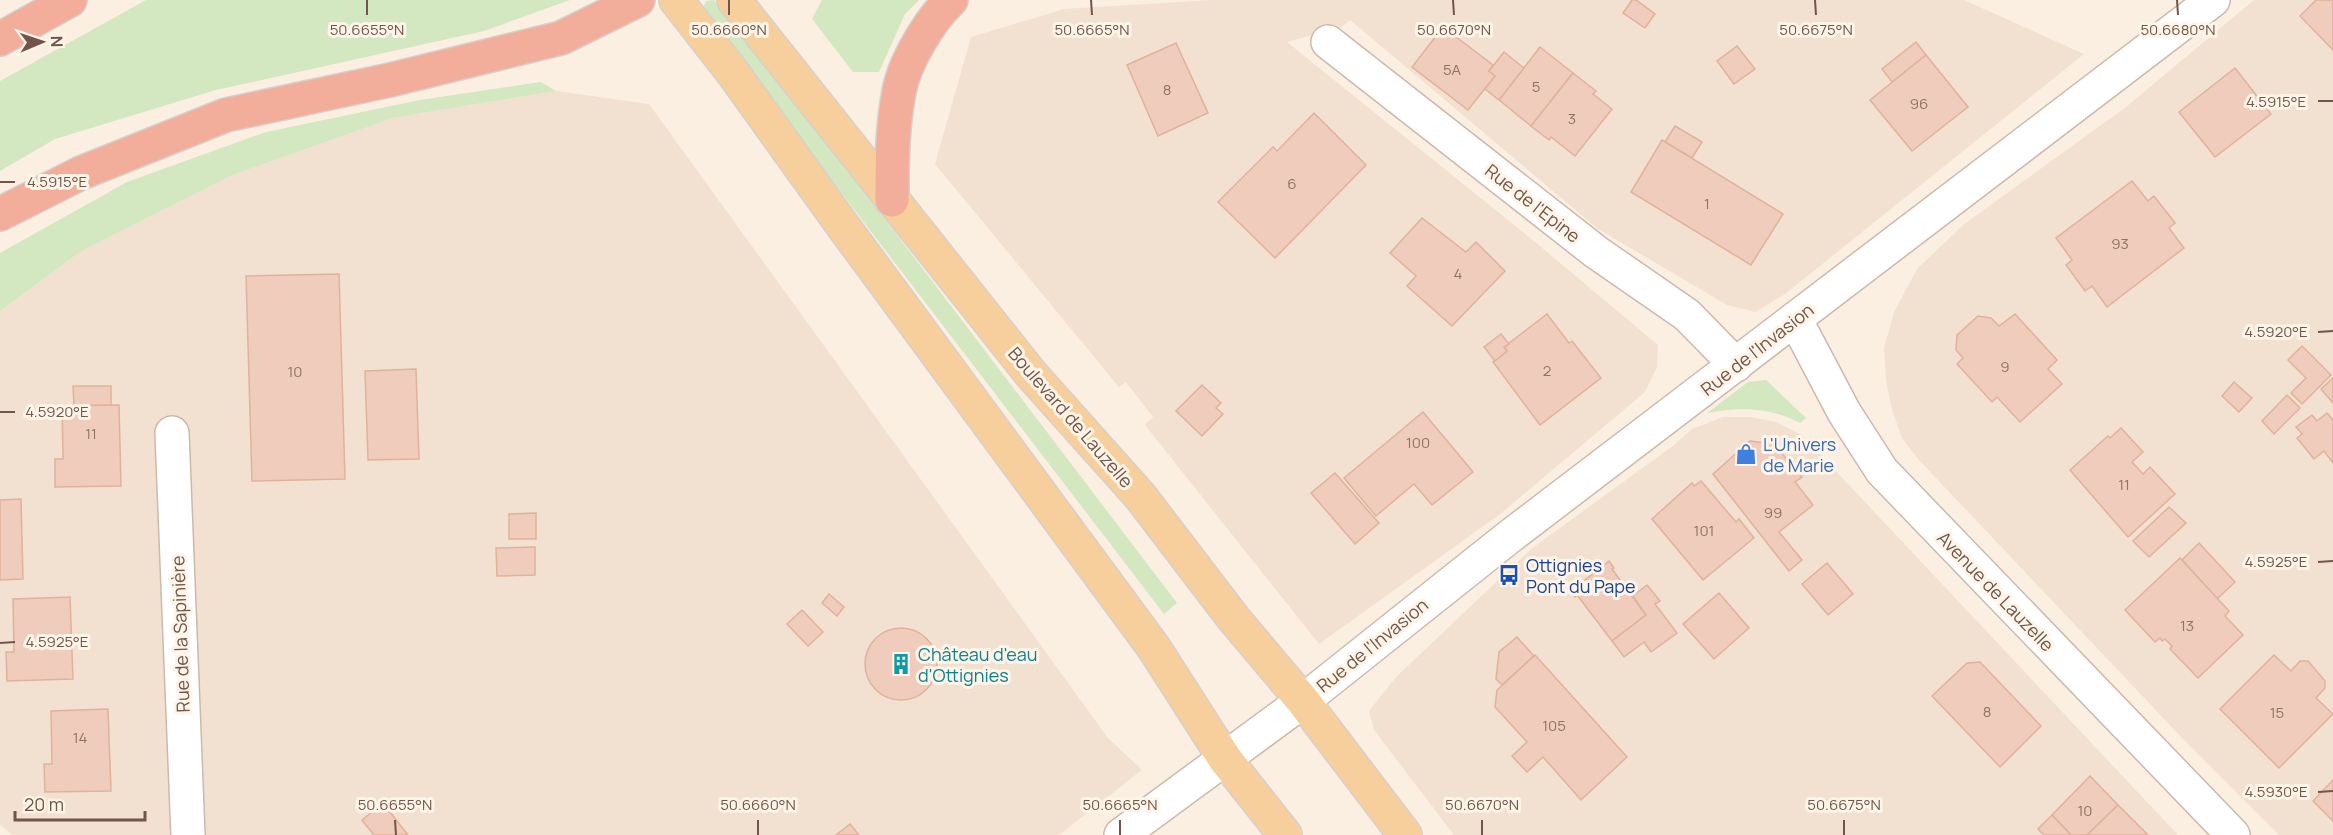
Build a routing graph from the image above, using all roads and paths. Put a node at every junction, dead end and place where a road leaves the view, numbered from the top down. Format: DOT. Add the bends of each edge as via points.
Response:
graph roads {
  1 [pos="70,0"];
  2 [pos="638,0"];
  3 [pos="676,0"];
  4 [pos="734,0"];
  5 [pos="951,0"];
  6 [pos="2213,0"];
  7 [pos="0,39"];
  8 [pos="1328,42"];
  9 [pos="892,200"];
  10 [pos="0,214"];
  11 [pos="1795,319"];
  12 [pos="1736,365"];
  13 [pos="172,433"];
  14 [pos="1303,701"];
  15 [pos="1225,759"];
  16 [pos="188,835"];
  17 [pos="1121,835"];
  18 [pos="1285,835"];
  19 [pos="1405,835"];
  20 [pos="2234,835"];
  1 -- 7 [label="highway"];
  2 -- 10 [label="highway" via="561,38 226,115 81,173"];
  3 -- 15 [label="main road" via="1154,648"];
  4 -- 9 [label="main road, Boulevard de Lauzelle"];
  5 -- 9 [label="highway" via="919,41 899,91"];
  6 -- 11 [label="street, Rue de l'Invasion"];
  8 -- 12 [label="street, Rue de l'Epine" via="1596,252 1687,315"];
  9 -- 14 [label="main road, Boulevard de Lauzelle" via="1031,374 1140,496"];
  11 -- 12 [label="street, Rue de l'Invasion"];
  11 -- 20 [label="street, Avenue de Lauzelle" via="1844,412 1882,471"];
  12 -- 14 [label="street, Rue de l'Invasion" via="1509,537"];
  13 -- 16 [label="street, Rue de la Sapinière"];
  14 -- 15 [label="street, Rue de l'Invasion"];
  14 -- 19 [label="main road, Boulevard de Lauzelle"];
  15 -- 17 [label="street"];
  15 -- 18 [label="main road"];
}
